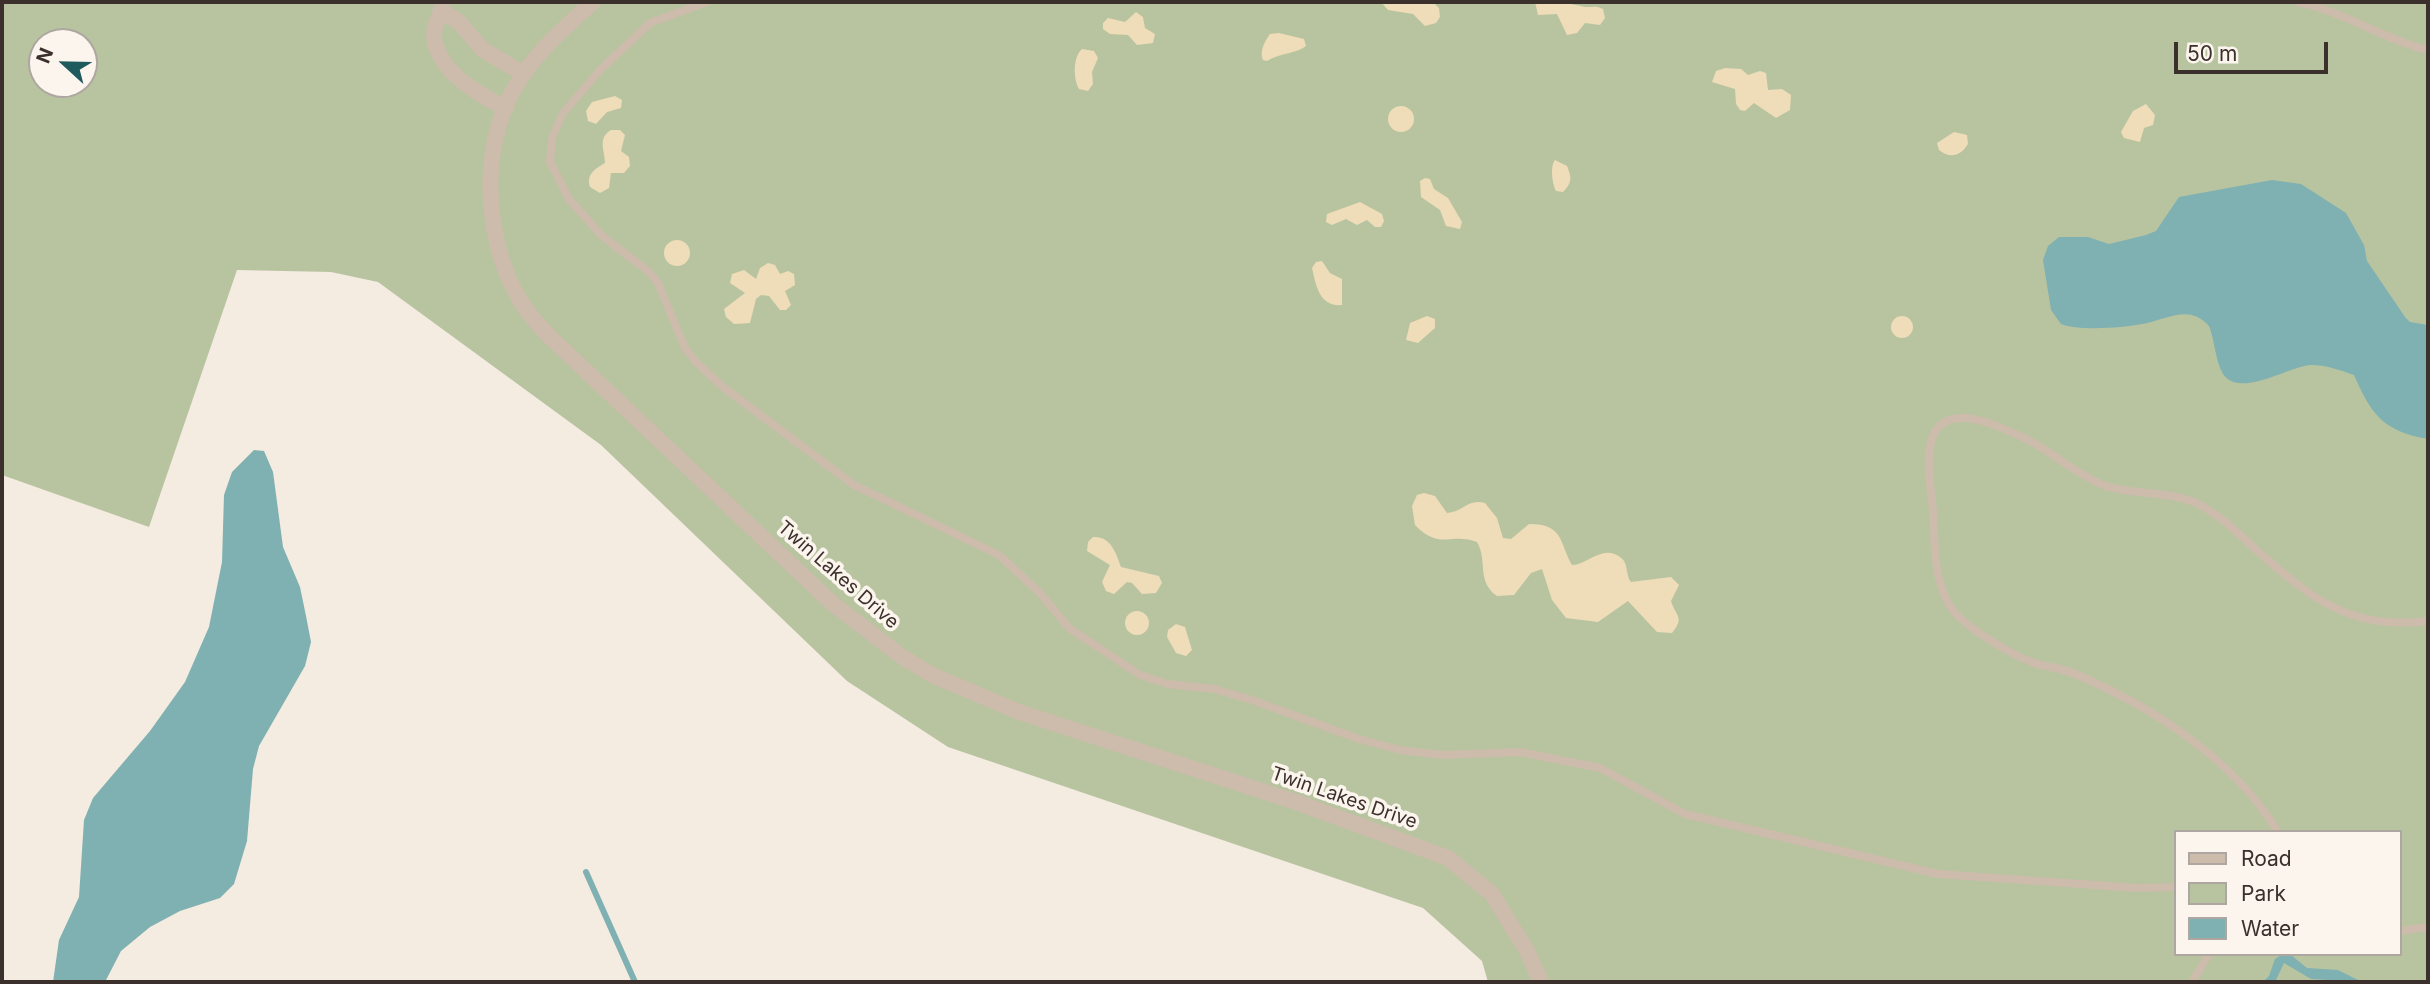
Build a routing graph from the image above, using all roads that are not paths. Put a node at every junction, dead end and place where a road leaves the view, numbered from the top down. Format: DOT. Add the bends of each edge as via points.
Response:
graph roads {
  1 [pos="593,2"];
  2 [pos="707,2"];
  3 [pos="2297,2"];
  4 [pos="443,6"];
  5 [pos="2428,50"];
  6 [pos="524,74"];
  7 [pos="506,108"];
  8 [pos="2428,621"];
  9 [pos="2277,830"];
  10 [pos="2174,887"];
  11 [pos="2428,927"];
  12 [pos="2402,931"];
  13 [pos="2207,956"];
  14 [pos="1541,982"];
  15 [pos="2192,982"];
  1 -- 6 [label="street, Twin Lakes Drive" via="544,48"];
  2 -- 10 [label="lane" via="650,23 601,69 564,113 552,138 550,162 569,199 601,235 649,272 685,348 723,387 854,485 999,555 1069,628 1140,675 1227,693 1400,750 1442,755 1520,752 1600,768 1685,814 1938,874"];
  3 -- 5 [label="lane" via="2332,10 2396,41"];
  4 -- 6 [label="street" via="483,50"];
  4 -- 7 [label="street" via="434,33 438,50 466,86"];
  6 -- 7 [label="street, Twin Lakes Drive"];
  7 -- 14 [label="street, Twin Lakes Drive" via="495,145 491,187 500,251 523,305 551,338 833,604 901,656 969,692 1448,858 1492,894"];
  8 -- 9 [label="lane" via="2388,623 2336,610 2310,596 2197,504 2106,486 1990,423 1956,419 1935,434 1929,457 1937,568 1950,607 2011,652 2071,672 2184,734 2235,778"];
  11 -- 12 [label="lane"];
  13 -- 15 [label="lane"];
}
